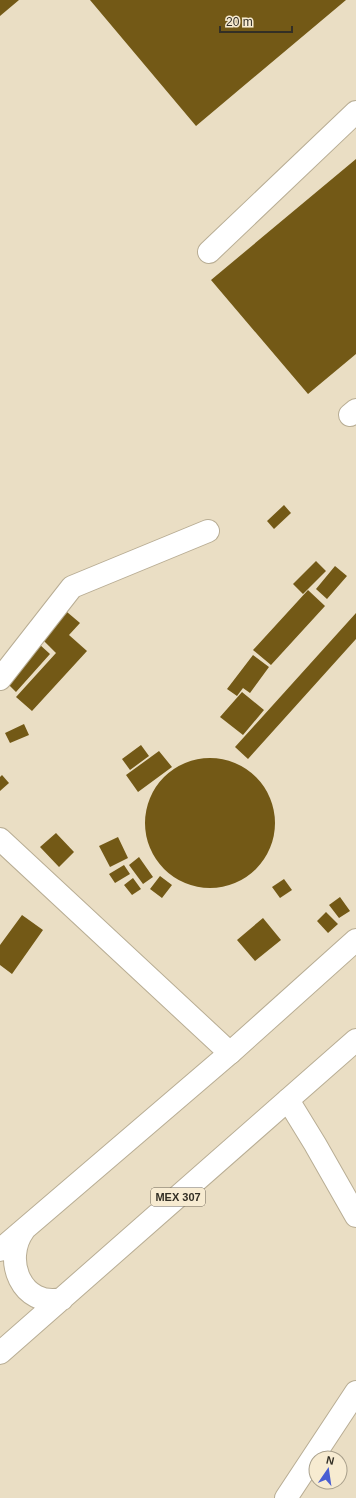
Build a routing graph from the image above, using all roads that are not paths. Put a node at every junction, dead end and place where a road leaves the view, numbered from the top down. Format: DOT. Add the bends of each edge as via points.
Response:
graph roads {
  1 [pos="356,112"];
  2 [pos="209,252"];
  3 [pos="208,531"];
  4 [pos="0,679"];
  5 [pos="0,839"];
  6 [pos="356,940"];
  7 [pos="354,1044"];
  8 [pos="230,1053"];
  9 [pos="288,1100"];
  10 [pos="356,1216"];
  11 [pos="27,1226"];
  12 [pos="0,1250"];
  13 [pos="62,1299"];
  14 [pos="0,1353"];
  15 [pos="356,1392"];
  16 [pos="286,1498"];
  1 -- 2 [label="main road"];
  3 -- 4 [label="main road" via="72,587"];
  5 -- 8 [label="main road"];
  6 -- 8 [label="main road"];
  7 -- 9 [label="main road, MEX 307"];
  8 -- 11 [label="main road"];
  9 -- 10 [label="main road"];
  9 -- 13 [label="main road, MEX 307"];
  11 -- 12 [label="main road"];
  11 -- 13 [label="main road" via="20,1236 14,1258 15,1270 20,1281 30,1292 43,1300"];
  13 -- 14 [label="main road, MEX 307"];
  15 -- 16 [label="main road"];
}
